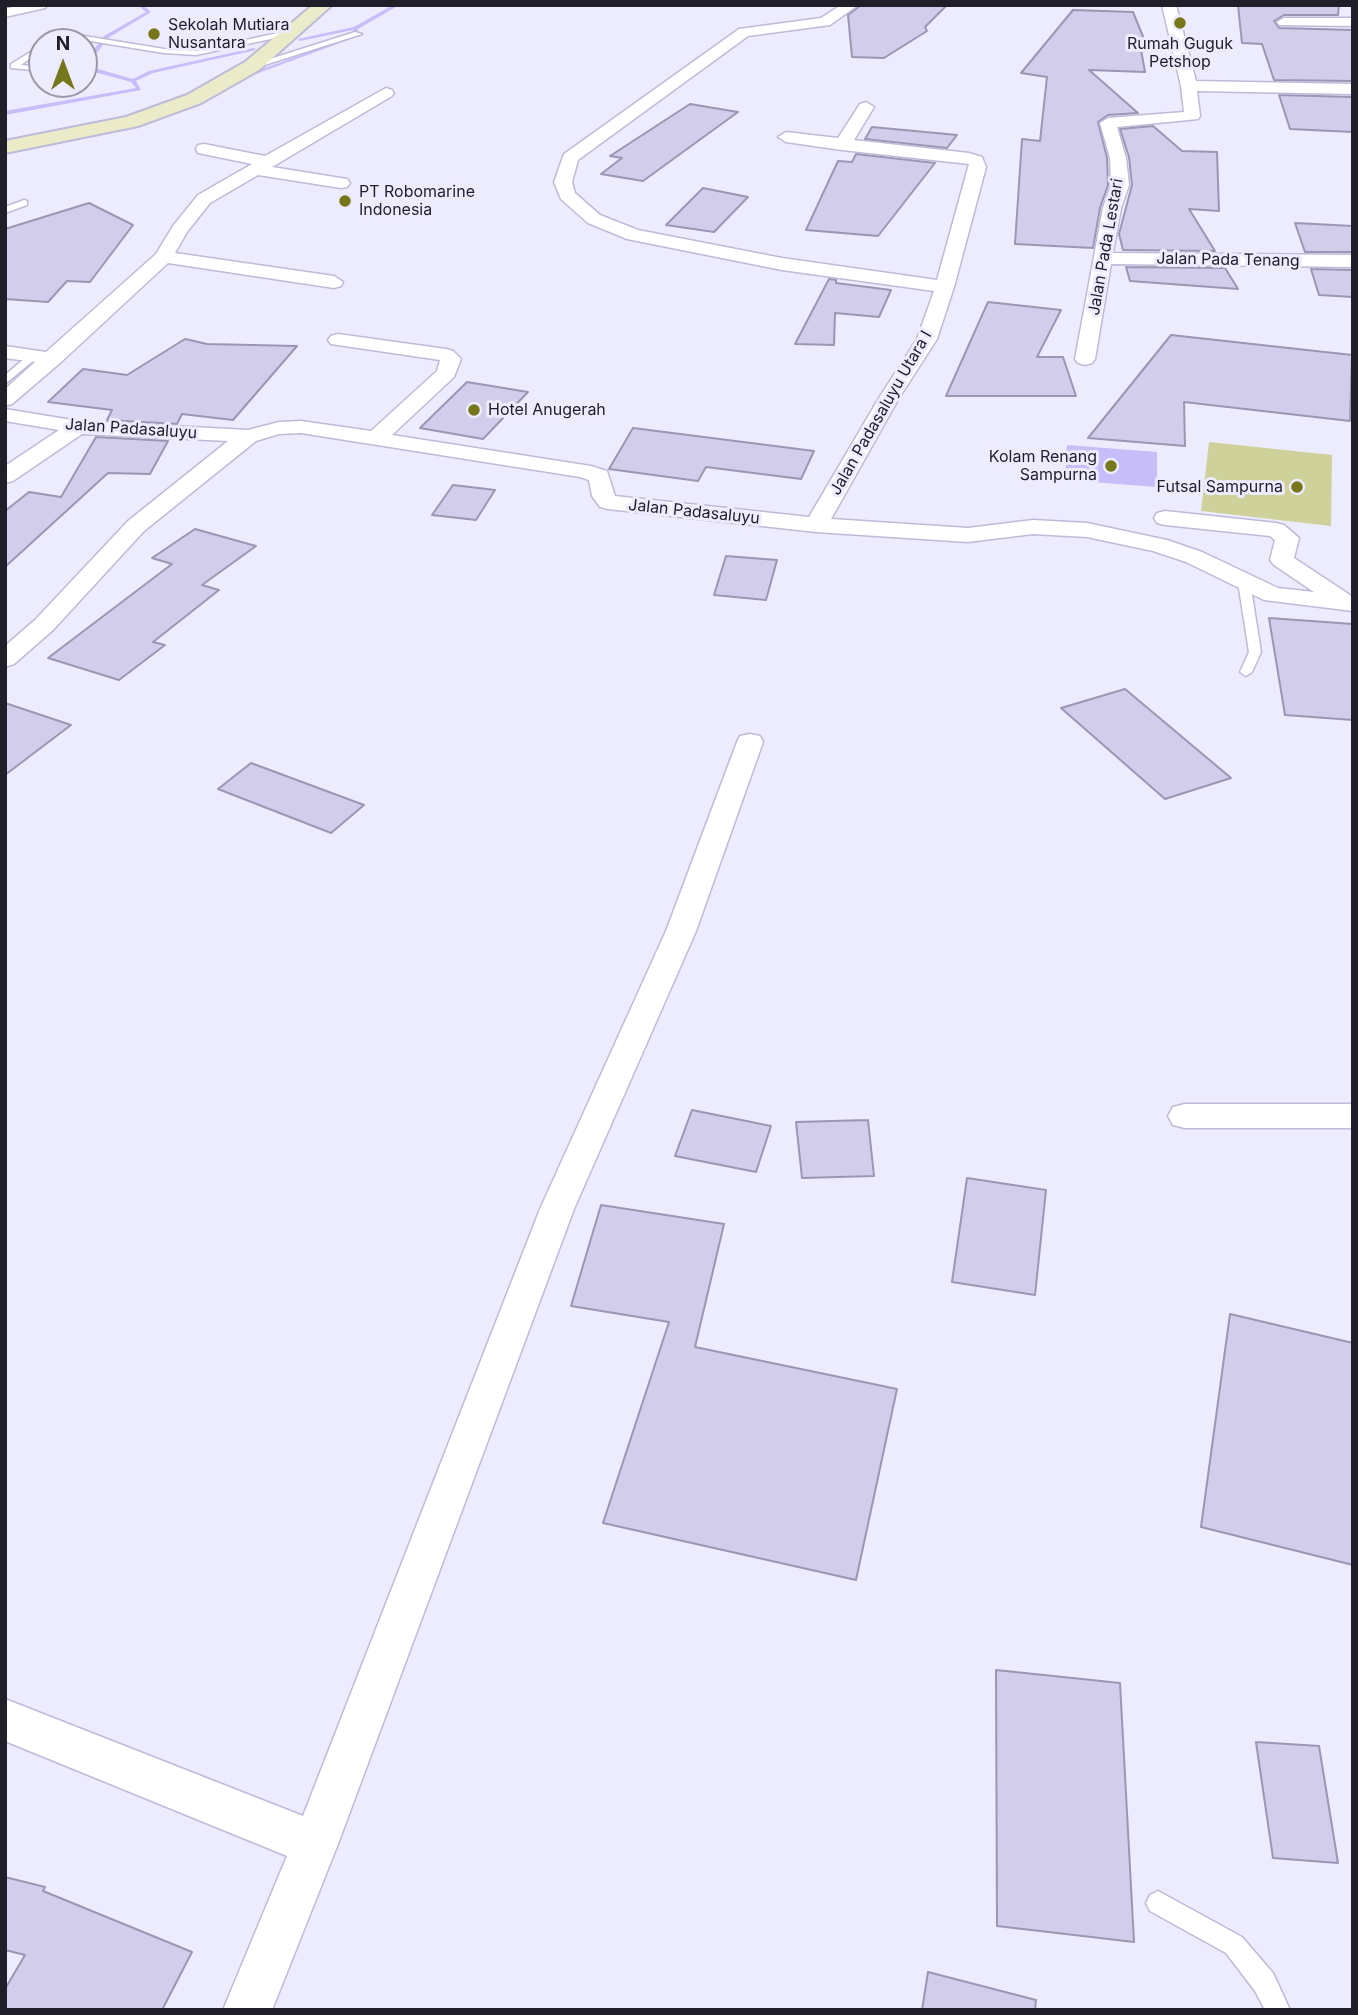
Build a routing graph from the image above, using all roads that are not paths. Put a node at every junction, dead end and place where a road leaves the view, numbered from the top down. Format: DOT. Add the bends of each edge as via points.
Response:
graph roads {
  1 [pos="40,5"];
  2 [pos="324,5"];
  3 [pos="851,5"];
  4 [pos="1169,5"];
  5 [pos="5,13"];
  6 [pos="1284,22"];
  7 [pos="1353,22"];
  8 [pos="291,32"];
  9 [pos="358,34"];
  10 [pos="98,42"];
  11 [pos="28,56"];
  12 [pos="262,57"];
  13 [pos="28,67"];
  14 [pos="1189,86"];
  15 [pos="1353,89"];
  16 [pos="386,93"];
  17 [pos="866,107"];
  18 [pos="786,137"];
  19 [pos="842,145"];
  20 [pos="5,147"];
  21 [pos="204,149"];
  22 [pos="261,166"];
  23 [pos="341,183"];
  24 [pos="24,203"];
  25 [pos="5,211"];
  26 [pos="164,257"];
  27 [pos="1104,258"];
  28 [pos="1353,261"];
  29 [pos="334,282"];
  30 [pos="945,287"];
  31 [pos="338,340"];
  32 [pos="5,352"];
  33 [pos="44,357"];
  34 [pos="1085,359"];
  35 [pos="5,381"];
  36 [pos="5,400"];
  37 [pos="5,415"];
  38 [pos="78,427"];
  39 [pos="248,436"];
  40 [pos="374,439"];
  41 [pos="5,476"];
  42 [pos="1165,518"];
  43 [pos="816,525"];
  44 [pos="1244,582"];
  45 [pos="1350,604"];
  46 [pos="5,659"];
  47 [pos="1246,672"];
  48 [pos="750,742"];
  49 [pos="1185,1116"];
  50 [pos="1353,1116"];
  51 [pos="5,1720"];
  52 [pos="315,1844"];
  53 [pos="1158,1903"];
  54 [pos="247,2010"];
  55 [pos="1278,2010"];
  1 -- 5 [label="street"];
  2 -- 8 [label="main road"];
  3 -- 30 [label="street" via="825,22 740,35 570,158 563,182 567,195 594,219 645,239"];
  4 -- 14 [label="street, Jalan Pada Lestari"];
  6 -- 7 [label="street"];
  8 -- 10 [label="lane" via="196,53"];
  8 -- 12 [label="main road"];
  9 -- 12 [label="lane"];
  11 -- 13 [label="lane" via="14,66"];
  12 -- 20 [label="main road" via="194,99 131,122"];
  14 -- 15 [label="street"];
  14 -- 27 [label="street, Jalan Pada Lestari" via="1191,117 1108,123 1120,185"];
  16 -- 22 [label="street"];
  17 -- 19 [label="street"];
  18 -- 19 [label="street, Jalan Padasaluyu Utara I"];
  19 -- 30 [label="street, Jalan Padasaluyu Utara I" via="976,161"];
  21 -- 22 [label="street"];
  22 -- 23 [label="street"];
  22 -- 26 [label="street" via="204,200"];
  24 -- 25 [label="lane"];
  26 -- 29 [label="street"];
  26 -- 33 [label="street"];
  27 -- 28 [label="street, Jalan Pada Tenang"];
  27 -- 34 [label="street, Jalan Pada Lestari"];
  30 -- 43 [label="street, Jalan Padasaluyu Utara I" via="927,340"];
  31 -- 40 [label="street" via="451,359 447,373"];
  32 -- 33 [label="street"];
  33 -- 35 [label="lane"];
  33 -- 36 [label="street"];
  37 -- 38 [label="street, Jalan Padasaluyu"];
  38 -- 39 [label="street, Jalan Padasaluyu"];
  38 -- 41 [label="street"];
  39 -- 40 [label="street, Jalan Padasaluyu" via="301,427"];
  39 -- 46 [label="street" via="136,526 44,625"];
  40 -- 43 [label="street, Jalan Padasaluyu" via="583,471 599,476 608,502"];
  42 -- 45 [label="street" via="1276,530 1287,538 1282,561"];
  43 -- 44 [label="street, Jalan Padasaluyu" via="968,535 1033,527 1087,530 1160,545"];
  44 -- 45 [label="street, Jalan Padasaluyu" via="1285,598"];
  44 -- 47 [label="lane" via="1255,652"];
  48 -- 52 [label="street" via="681,931 557,1209"];
  49 -- 50 [label="street"];
  51 -- 52 [label="street"];
  52 -- 54 [label="street"];
  53 -- 55 [label="lane" via="1234,1945 1264,1982"];
}
